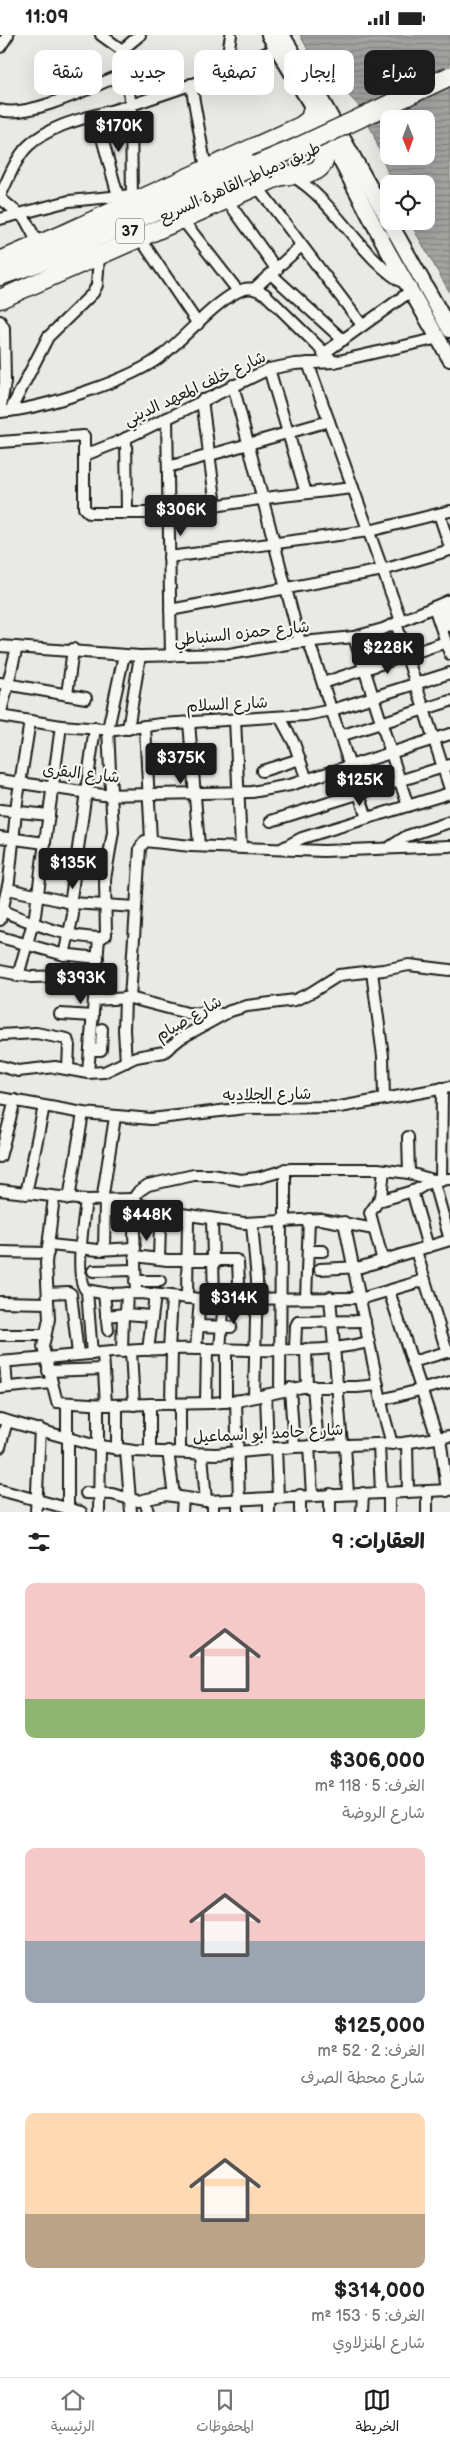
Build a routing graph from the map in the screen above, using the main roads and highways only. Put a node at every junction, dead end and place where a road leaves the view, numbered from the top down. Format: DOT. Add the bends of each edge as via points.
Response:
graph roads {
  1 [pos="450,76"];
  2 [pos="450,86"];
  3 [pos="313,107"];
  4 [pos="301,126"];
  5 [pos="257,175"];
  6 [pos="0,261"];
  7 [pos="0,276"];
  8 [pos="0,287"];
  9 [pos="0,299"];
  1 -- 5 [label="highway, طريق دمياط, القاهرة السريع / 37, bridge" via="296,148"];
  2 -- 5 [label="highway, طريق دمياط, القاهرة السريع / 37"];
  3 -- 4 [label="highway" via="310,119"];
  4 -- 5 [label="highway" via="316,131 324,149 322,165 316,171"];
  4 -- 6 [label="highway" via="206,169 127,198 39,245"];
  5 -- 7 [label="highway, طريق دمياط, القاهرة السريع / 37"];
  5 -- 8 [label="highway, طريق دمياط, القاهرة السريع / 37" via="54,267"];
  5 -- 9 [label="highway" via="227,199"];
}
